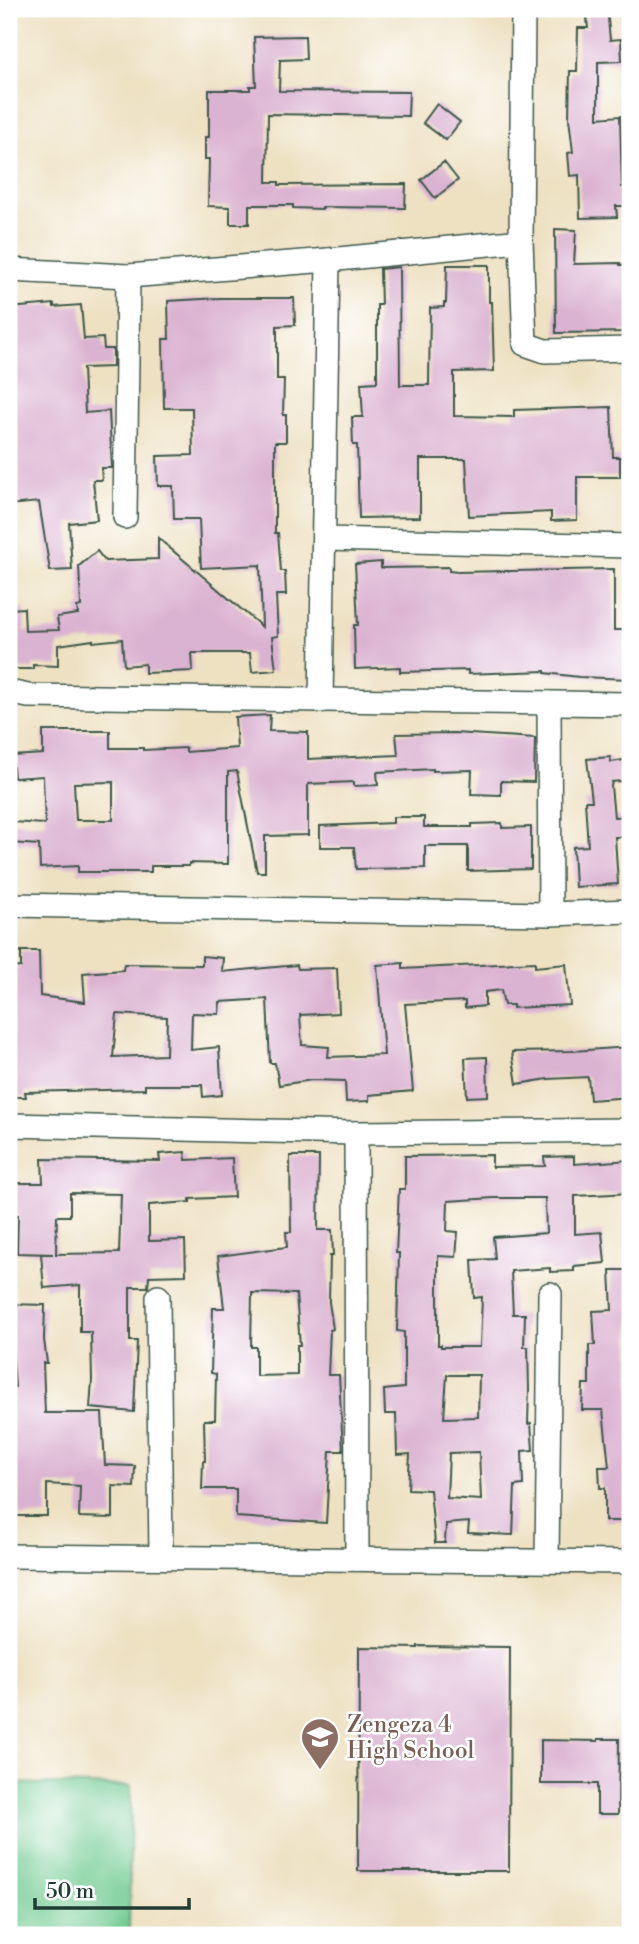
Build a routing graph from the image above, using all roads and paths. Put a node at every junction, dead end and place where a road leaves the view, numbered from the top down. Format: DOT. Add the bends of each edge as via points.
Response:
graph roads {
  1 [pos="523,9"];
  2 [pos="521,241"];
  3 [pos="328,260"];
  4 [pos="9,270"];
  5 [pos="128,276"];
  6 [pos="630,349"];
  7 [pos="125,517"];
  8 [pos="324,539"];
  9 [pos="630,546"];
  10 [pos="9,692"];
  11 [pos="321,701"];
  12 [pos="549,703"];
  13 [pos="630,704"];
  14 [pos="9,905"];
  15 [pos="630,911"];
  16 [pos="550,914"];
  17 [pos="9,1125"];
  18 [pos="630,1130"];
  19 [pos="356,1133"];
  20 [pos="550,1294"];
  21 [pos="158,1297"];
  22 [pos="9,1556"];
  23 [pos="161,1557"];
  24 [pos="357,1559"];
  25 [pos="547,1561"];
  26 [pos="630,1562"];
  1 -- 2 [label="street"];
  2 -- 3 [label="street"];
  2 -- 6 [label="street" via="525,344 545,351"];
  3 -- 5 [label="street"];
  3 -- 8 [label="street"];
  4 -- 5 [label="street"];
  5 -- 7 [label="street"];
  8 -- 9 [label="street"];
  8 -- 11 [label="street"];
  10 -- 11 [label="street"];
  11 -- 12 [label="street"];
  12 -- 13 [label="street"];
  12 -- 16 [label="street"];
  14 -- 16 [label="street"];
  15 -- 16 [label="street"];
  17 -- 19 [label="street"];
  18 -- 19 [label="street"];
  19 -- 24 [label="street"];
  20 -- 25 [label="street"];
  21 -- 23 [label="street"];
  22 -- 23 [label="street"];
  23 -- 24 [label="street"];
  24 -- 25 [label="street"];
  25 -- 26 [label="street"];
}
